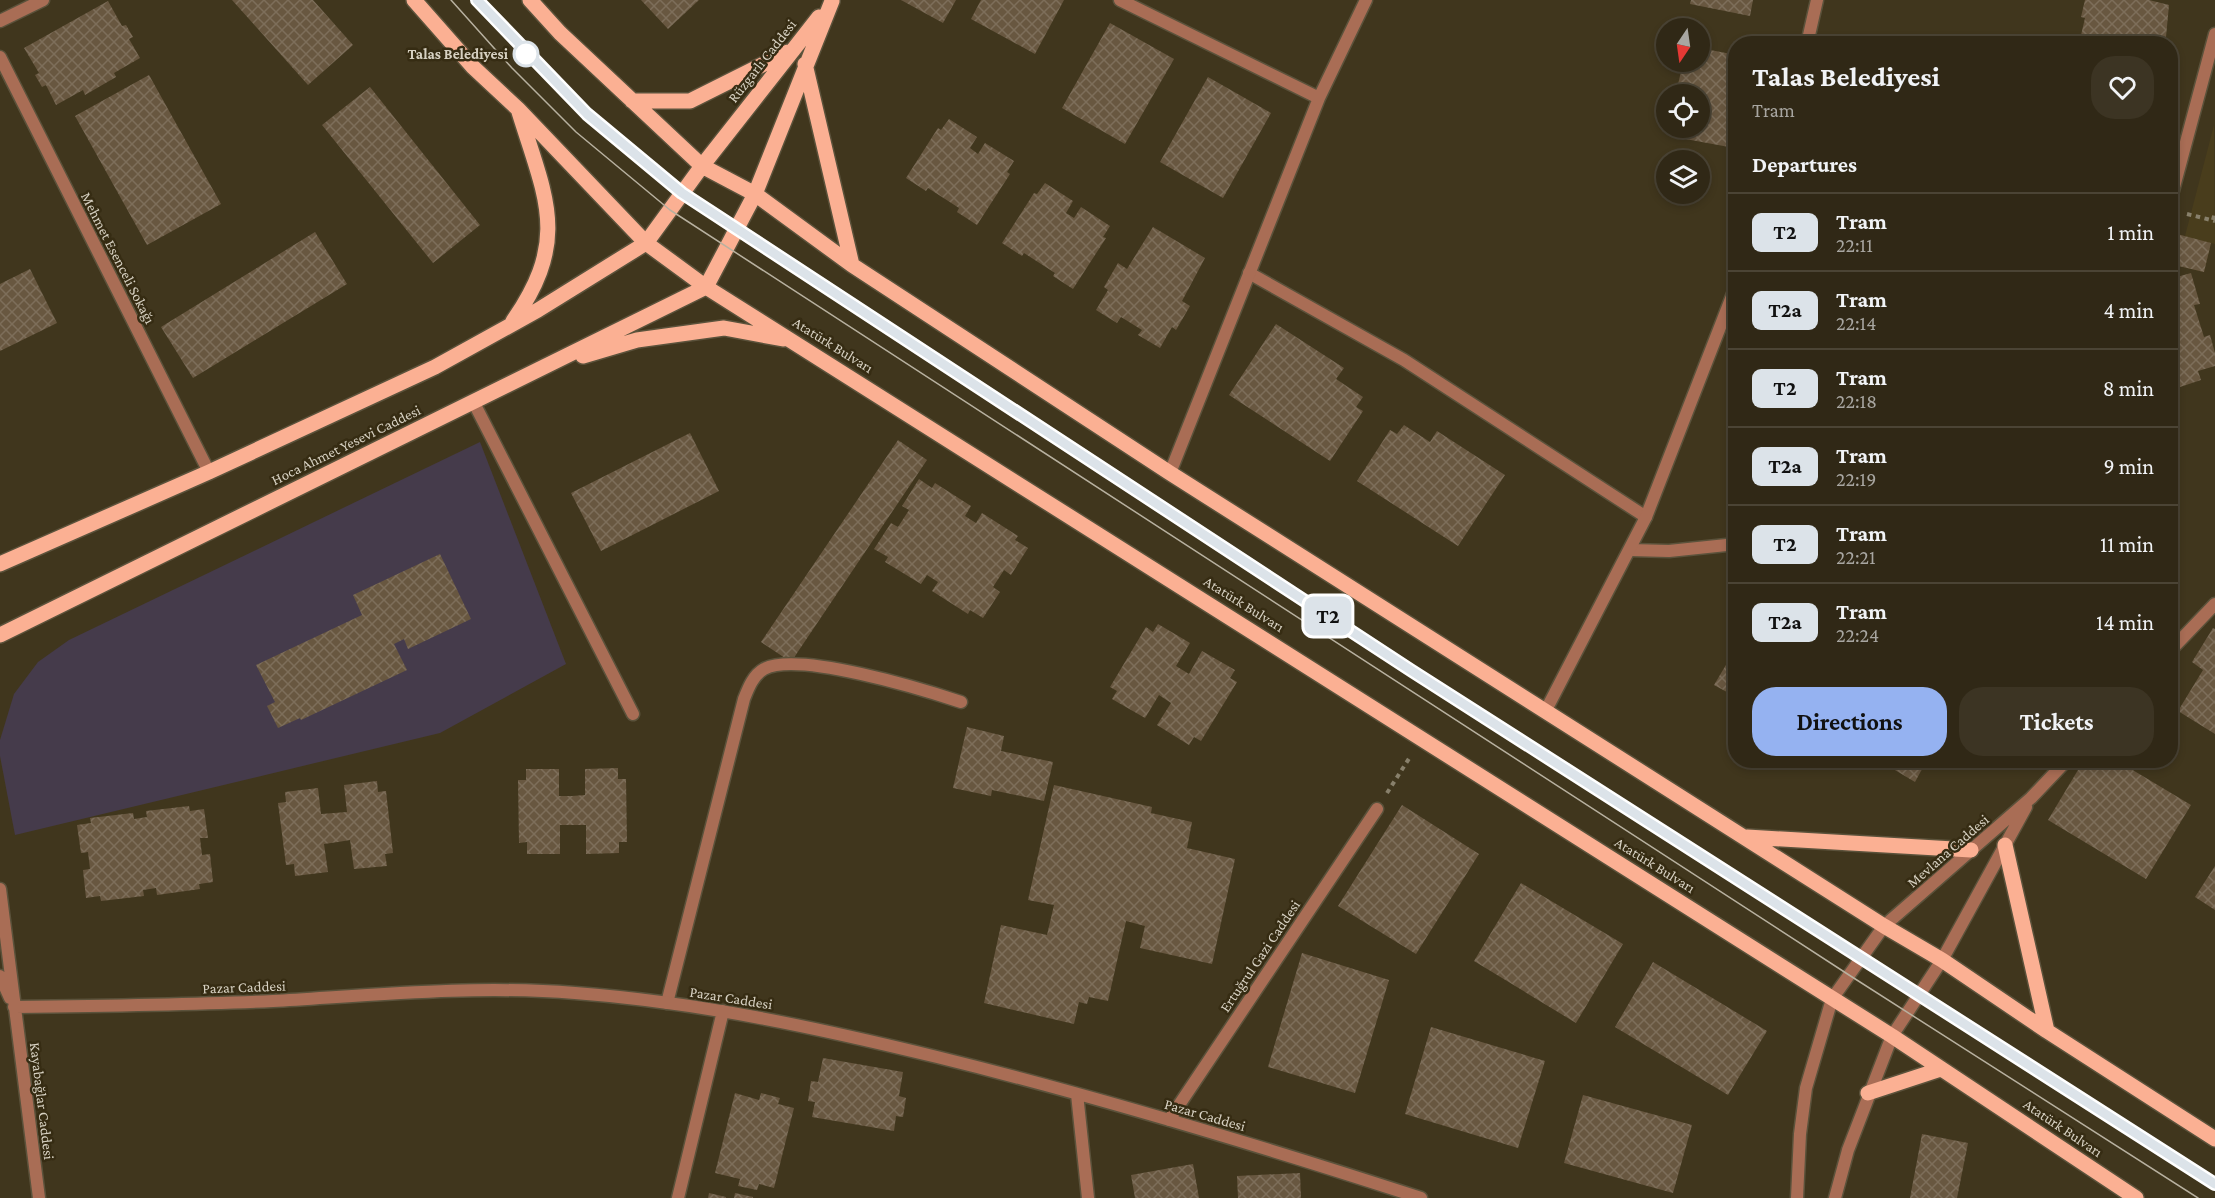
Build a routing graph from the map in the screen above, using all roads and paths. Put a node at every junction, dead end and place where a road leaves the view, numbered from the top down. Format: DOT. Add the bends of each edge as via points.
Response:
graph roads {
  1 [pos="43,0"];
  2 [pos="414,0"];
  3 [pos="530,0"];
  4 [pos="1120,0"];
  5 [pos="1366,0"];
  6 [pos="1817,0"];
  7 [pos="0,21"];
  8 [pos="2215,34"];
  9 [pos="1809,36"];
  10 [pos="794,50"];
  11 [pos="0,57"];
  12 [pos="806,64"];
  13 [pos="1319,98"];
  14 [pos="632,101"];
  15 [pos="518,109"];
  16 [pos="702,166"];
  17 [pos="2178,172"];
  18 [pos="755,194"];
  19 [pos="2180,212"];
  20 [pos="2215,212"];
  21 [pos="2214,220"];
  22 [pos="646,243"];
  23 [pos="852,265"];
  24 [pos="1249,273"];
  25 [pos="706,287"];
  26 [pos="1728,307"];
  27 [pos="510,325"];
  28 [pos="791,340"];
  29 [pos="543,368"];
  30 [pos="474,403"];
  31 [pos="209,472"];
  32 [pos="1170,473"];
  33 [pos="1646,517"];
  34 [pos="1728,545"];
  35 [pos="1630,550"];
  36 [pos="0,564"];
  37 [pos="2215,604"];
  38 [pos="0,635"];
  39 [pos="2178,643"];
  40 [pos="961,702"];
  41 [pos="1545,711"];
  42 [pos="633,714"];
  43 [pos="1422,738"];
  44 [pos="2059,768"];
  45 [pos="2031,798"];
  46 [pos="1377,809"];
  47 [pos="1743,837"];
  48 [pos="2005,845"];
  49 [pos="1971,850"];
  50 [pos="0,889"];
  51 [pos="1884,926"];
  52 [pos="1942,960"];
  53 [pos="0,976"];
  54 [pos="1832,999"];
  55 [pos="667,1003"];
  56 [pos="14,1007"];
  57 [pos="723,1011"];
  58 [pos="2047,1031"];
  59 [pos="1892,1036"];
  60 [pos="1941,1069"];
  61 [pos="1868,1093"];
  62 [pos="1077,1094"];
  63 [pos="1169,1120"];
  64 [pos="2215,1138"];
  65 [pos="39,1198"];
  66 [pos="678,1198"];
  67 [pos="1088,1198"];
  68 [pos="1421,1198"];
  69 [pos="1797,1198"];
  70 [pos="1834,1198"];
  71 [pos="2136,1198"];
  1 -- 7 [label="street"];
  2 -- 15 [label="main road, Atatürk Bulvarı" via="473,67"];
  3 -- 14 [label="main road"];
  4 -- 13 [label="street"];
  5 -- 13 [label="street"];
  6 -- 9 [label="street"];
  8 -- 17 [label="street"];
  10 -- 12 [label="main road, Rüzgarlı Caddesi" via="832,0"];
  10 -- 14 [label="main road" via="690,101"];
  10 -- 16 [label="main road, Rüzgarlı Caddesi"];
  11 -- 31 [label="street, Mehmet Esenceli Sokağı"];
  12 -- 18 [label="main road, Rüzgarlı Caddesi"];
  12 -- 23 [label="main road"];
  13 -- 24 [label="street"];
  14 -- 16 [label="main road"];
  15 -- 22 [label="main road, Atatürk Bulvarı"];
  15 -- 27 [label="main road" via="548,207 547,251 531,294"];
  16 -- 18 [label="main road"];
  16 -- 22 [label="main road, Rüzgarlı Caddesi"];
  18 -- 23 [label="main road"];
  18 -- 25 [label="main road, Rüzgarlı Caddesi"];
  19 -- 21 [label="path"];
  20 -- 21 [label="path"];
  22 -- 25 [label="main road, Atatürk Bulvarı"];
  22 -- 27 [label="main road"];
  23 -- 32 [label="main road"];
  24 -- 32 [label="street"];
  24 -- 33 [label="street" via="1404,360"];
  25 -- 28 [label="main road, Atatürk Bulvarı"];
  25 -- 29 [label="main road, Hoca Ahmet Yesevi Caddesi"];
  26 -- 33 [label="street"];
  27 -- 31 [label="main road" via="435,367"];
  28 -- 29 [label="main road" via="724,328 691,331 637,340"];
  28 -- 43 [label="main road, Atatürk Bulvarı"];
  29 -- 30 [label="main road, Hoca Ahmet Yesevi Caddesi"];
  30 -- 38 [label="main road, Hoca Ahmet Yesevi Caddesi"];
  30 -- 42 [label="street"];
  31 -- 36 [label="main road"];
  32 -- 41 [label="main road"];
  33 -- 35 [label="street"];
  34 -- 35 [label="street" via="1670,551"];
  35 -- 41 [label="street"];
  37 -- 39 [label="street"];
  40 -- 55 [label="street" via="852,672 778,664 762,670 751,682 744,699"];
  41 -- 47 [label="main road"];
  43 -- 46 [label="path"];
  43 -- 54 [label="main road, Atatürk Bulvarı"];
  44 -- 45 [label="street, Mevlana Caddesi"];
  45 -- 48 [label="street, Mevlana Caddesi"];
  45 -- 49 [label="street, Mevlana Caddesi"];
  46 -- 63 [label="street, Ertuğrul Gazi Caddesi"];
  47 -- 49 [label="main road"];
  47 -- 51 [label="main road"];
  48 -- 52 [label="street, Mevlana Caddesi"];
  48 -- 58 [label="main road"];
  49 -- 51 [label="street, Mevlana Caddesi"];
  50 -- 56 [label="street, Kayabağlar Caddesi"];
  51 -- 52 [label="main road"];
  51 -- 54 [label="street, Mevlana Caddesi"];
  52 -- 58 [label="main road"];
  52 -- 59 [label="street, Mevlana Caddesi"];
  53 -- 56 [label="street, Kayabağlar Caddesi"];
  54 -- 59 [label="main road, Atatürk Bulvarı"];
  54 -- 69 [label="street, Mevlana Caddesi" via="1806,1088"];
  55 -- 56 [label="street, Pazar Caddesi" via="502,989 235,1003"];
  55 -- 57 [label="street, Pazar Caddesi"];
  56 -- 65 [label="street, Kayabağlar Caddesi"];
  57 -- 62 [label="street, Pazar Caddesi" via="872,1041"];
  57 -- 66 [label="street"];
  58 -- 64 [label="main road"];
  59 -- 60 [label="main road, Atatürk Bulvarı"];
  59 -- 61 [label="street, Mevlana Caddesi"];
  60 -- 61 [label="main road"];
  60 -- 71 [label="main road, Atatürk Bulvarı"];
  61 -- 70 [label="street, Mevlana Caddesi"];
  62 -- 63 [label="street, Pazar Caddesi"];
  62 -- 67 [label="street"];
  63 -- 68 [label="street, Pazar Caddesi"];
}
